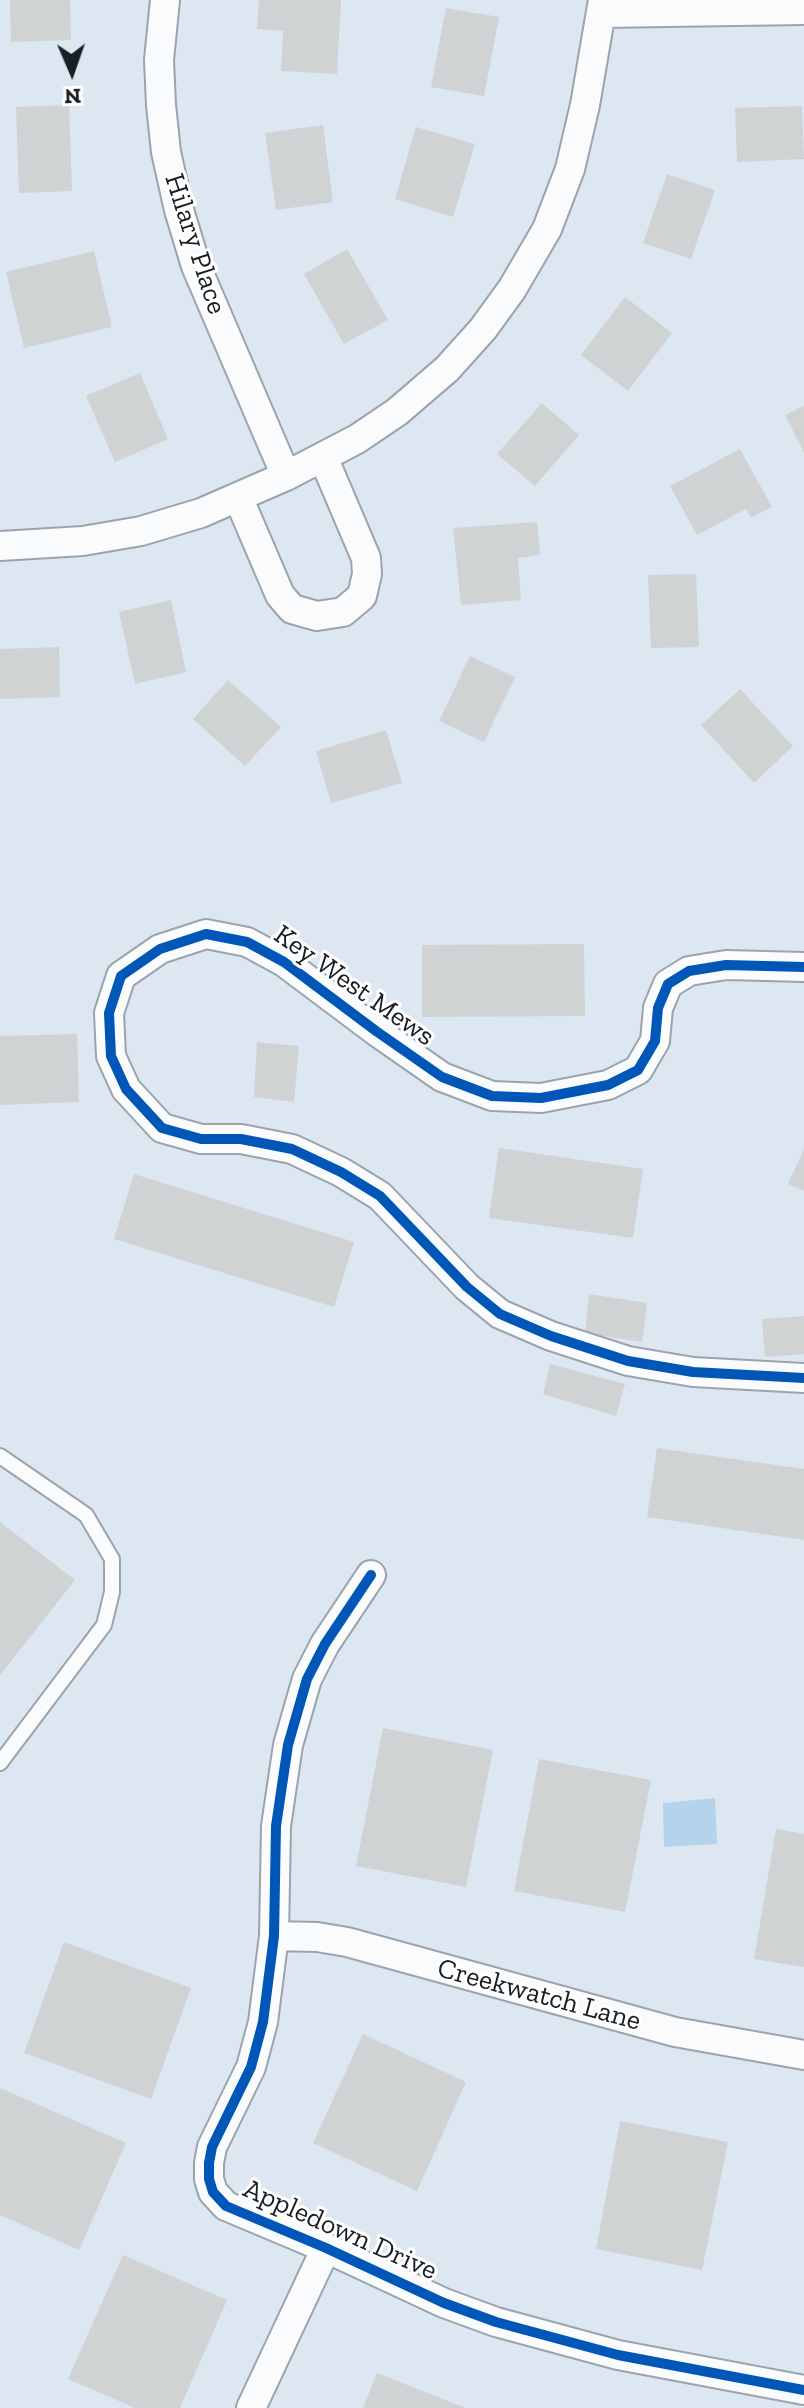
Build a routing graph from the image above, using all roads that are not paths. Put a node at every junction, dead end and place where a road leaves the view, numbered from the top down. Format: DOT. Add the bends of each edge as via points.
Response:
graph roads {
  1 [pos="165,0"];
  2 [pos="602,6"];
  3 [pos="804,10"];
  4 [pos="323,457"];
  5 [pos="286,476"];
  6 [pos="238,497"];
  7 [pos="0,546"];
  8 [pos="804,967"];
  9 [pos="804,1378"];
  10 [pos="0,1456"];
  11 [pos="371,1575"];
  12 [pos="0,1763"];
  13 [pos="274,1936"];
  14 [pos="804,2055"];
  15 [pos="326,2248"];
  16 [pos="804,2390"];
  17 [pos="251,2408"];
  1 -- 5 [label="street, Hilary Place" via="161,105 179,210 196,266"];
  2 -- 3 [label="street"];
  2 -- 4 [label="street" via="570,169 547,229 512,289 447,369 397,412"];
  4 -- 5 [label="street"];
  4 -- 6 [label="street" via="366,558 362,596 343,612 317,616 292,609 280,595"];
  5 -- 6 [label="street"];
  6 -- 7 [label="street" via="141,531"];
  8 -- 9 [label="street, Key West Mews" via="726,965 689,971 668,984 658,1008 655,1041 638,1070 608,1085 541,1098 492,1096 442,1077 284,962 247,942 206,934 160,949 121,976 109,1013 111,1056 126,1089 162,1128 201,1139 241,1139 292,1149 341,1172 380,1196 500,1314 628,1361 693,1372"];
  10 -- 12 [label="lane" via="86,1515 112,1559 112,1592 104,1625"];
  11 -- 13 [label="street, Appledown Drive" via="307,1679 288,1745 276,1826"];
  13 -- 14 [label="street, Creekwatch Lane" via="347,1942 675,2032"];
  13 -- 15 [label="street, Appledown Drive" via="263,2022 251,2067 212,2147 209,2179 226,2206"];
  15 -- 16 [label="street, Appledown Drive" via="444,2303 538,2335"];
  15 -- 17 [label="street"];
}
